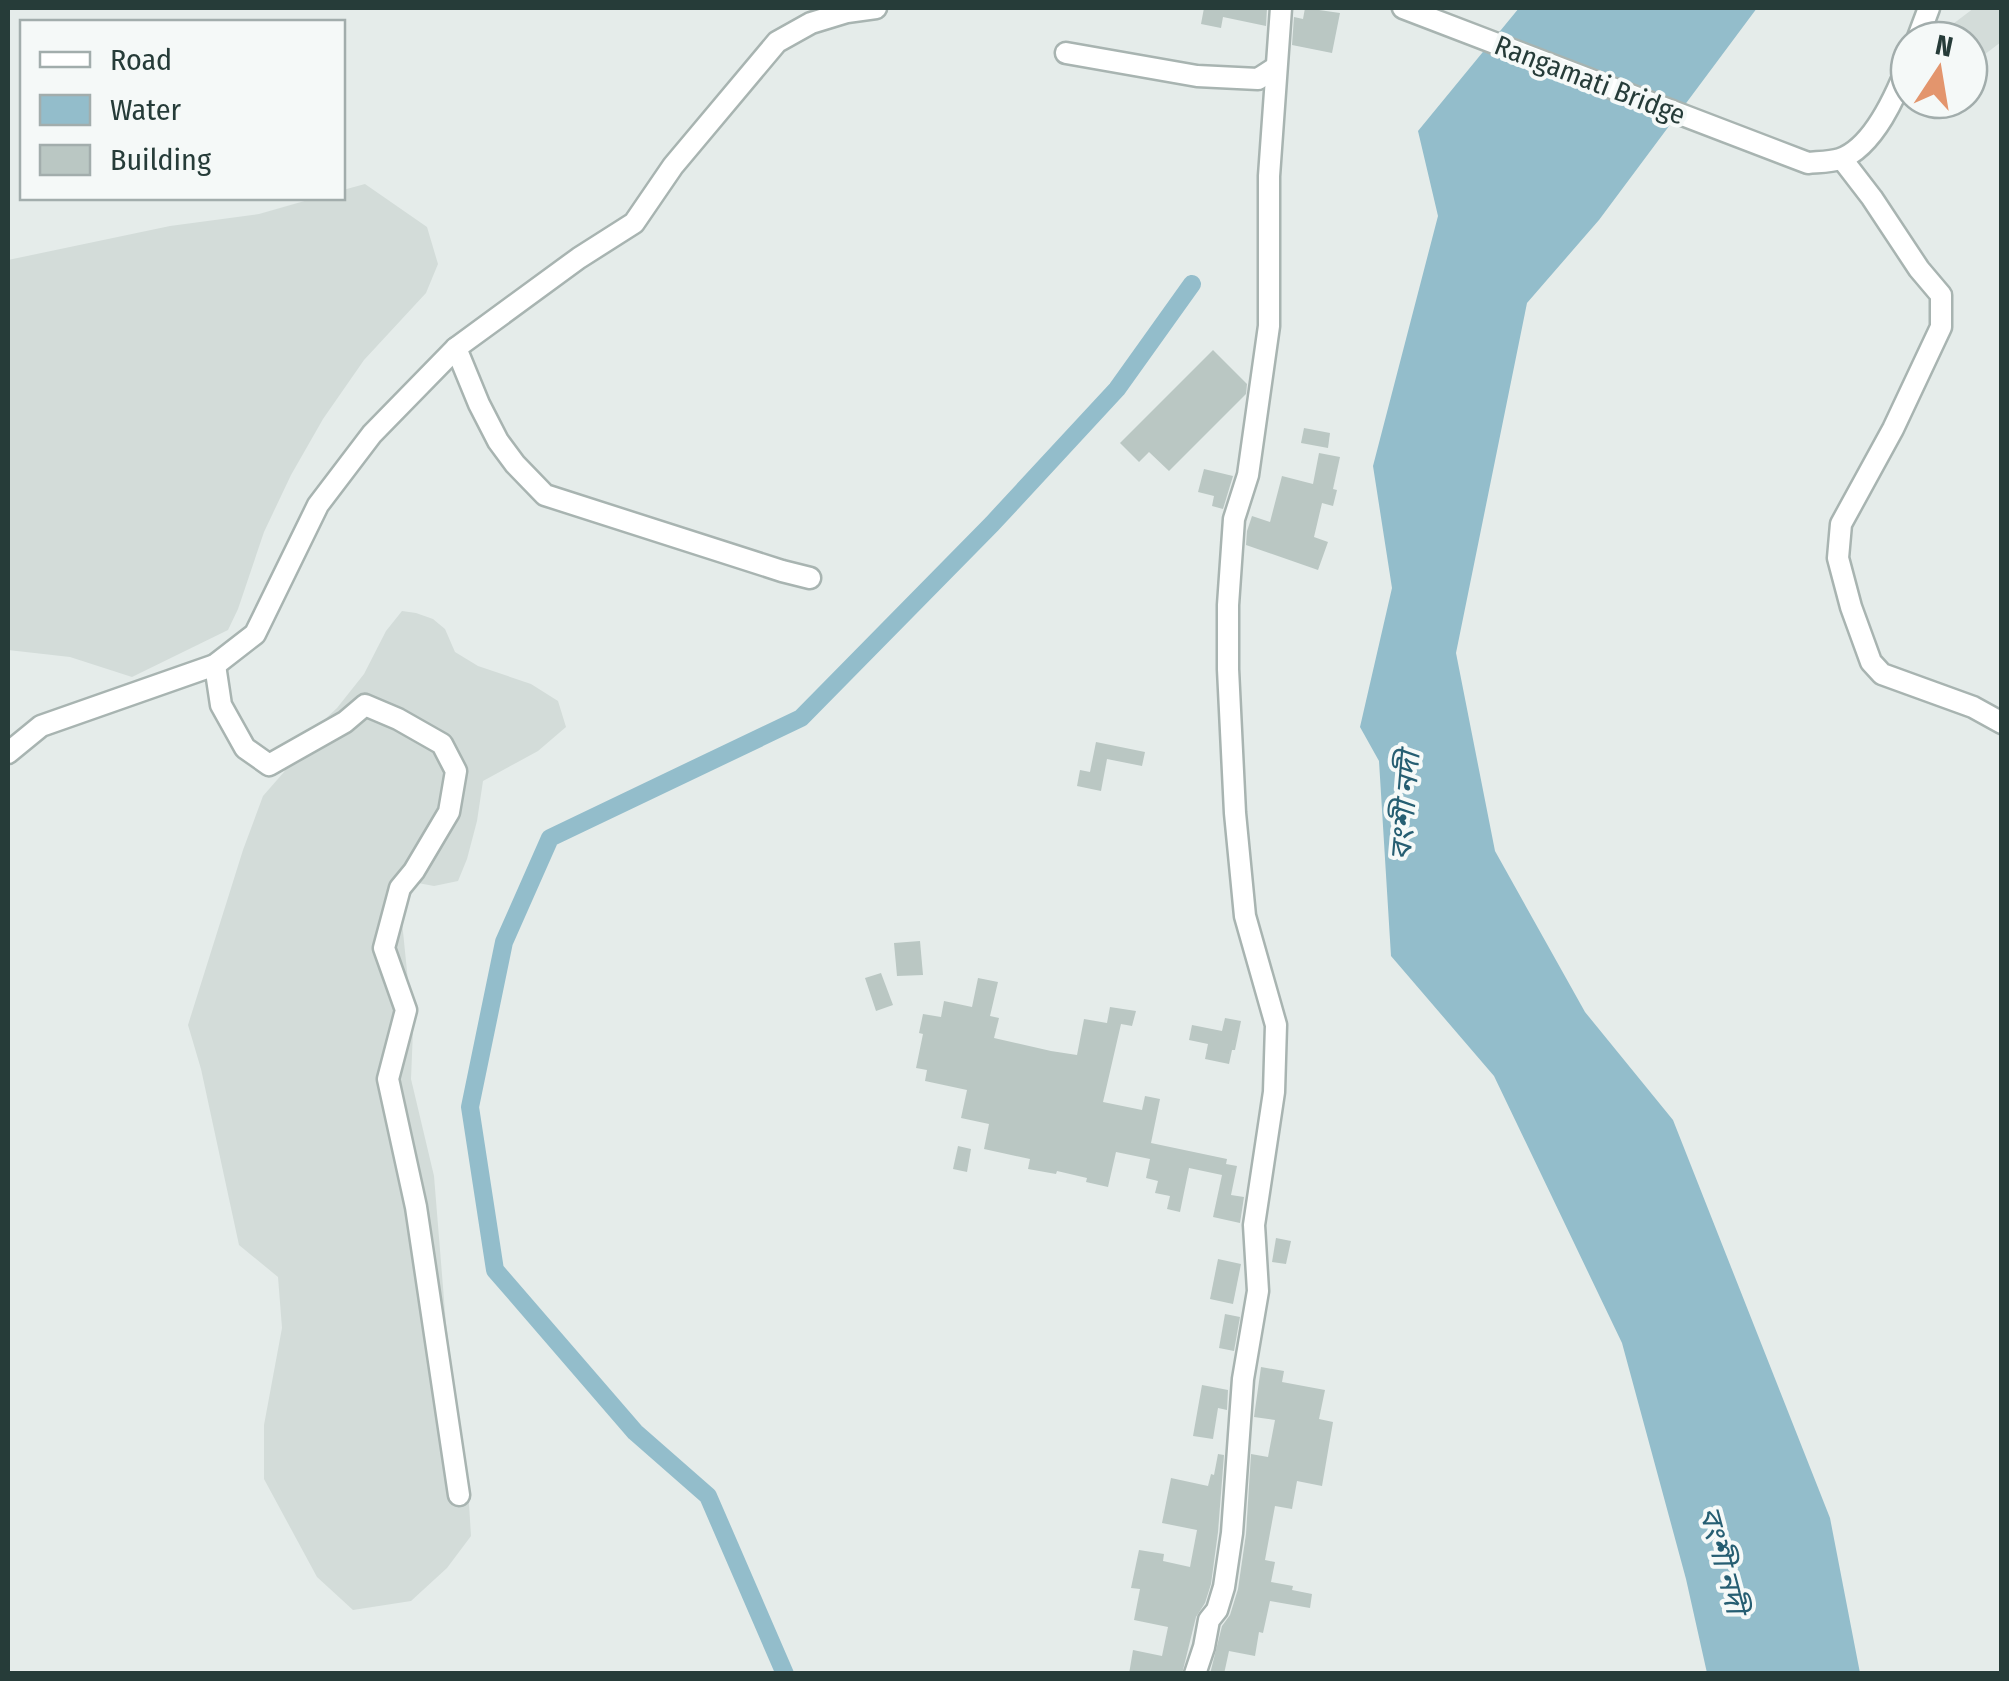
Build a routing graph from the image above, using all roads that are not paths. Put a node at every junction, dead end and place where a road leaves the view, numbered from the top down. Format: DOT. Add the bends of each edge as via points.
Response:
graph roads {
  1 [pos="876,8"];
  2 [pos="1282,8"];
  3 [pos="1409,10"];
  4 [pos="1066,53"];
  5 [pos="1275,68"];
  6 [pos="1889,106"];
  7 [pos="1842,159"];
  8 [pos="456,348"];
  9 [pos="810,578"];
  10 [pos="215,664"];
  11 [pos="2002,723"];
  12 [pos="8,753"];
  13 [pos="459,1495"];
  14 [pos="1195,1674"];
  1 -- 8 [label="street" via="811,23 777,42 634,223"];
  2 -- 5 [label="street"];
  3 -- 7 [label="street, Rangamati Bridge" via="1808,164"];
  4 -- 5 [label="street" via="1197,76 1258,79"];
  5 -- 14 [label="street" via="1269,326 1248,475 1234,519 1228,605 1235,813 1245,916 1276,1025 1274,1092 1254,1225 1258,1291 1243,1379 1232,1533 1224,1586"];
  6 -- 7 [label="street" via="1866,140"];
  7 -- 11 [label="street" via="1941,295 1940,327 1841,524 1838,558 1850,607 1882,674"];
  8 -- 9 [label="street" via="498,441 544,495"];
  8 -- 10 [label="street" via="372,434 318,505 254,634"];
  10 -- 12 [label="street" via="41,726"];
  10 -- 13 [label="street" via="220,705 246,748 269,765 365,705 442,744 456,771 449,812 400,888 384,948 406,1010 388,1079 416,1207"];
}
